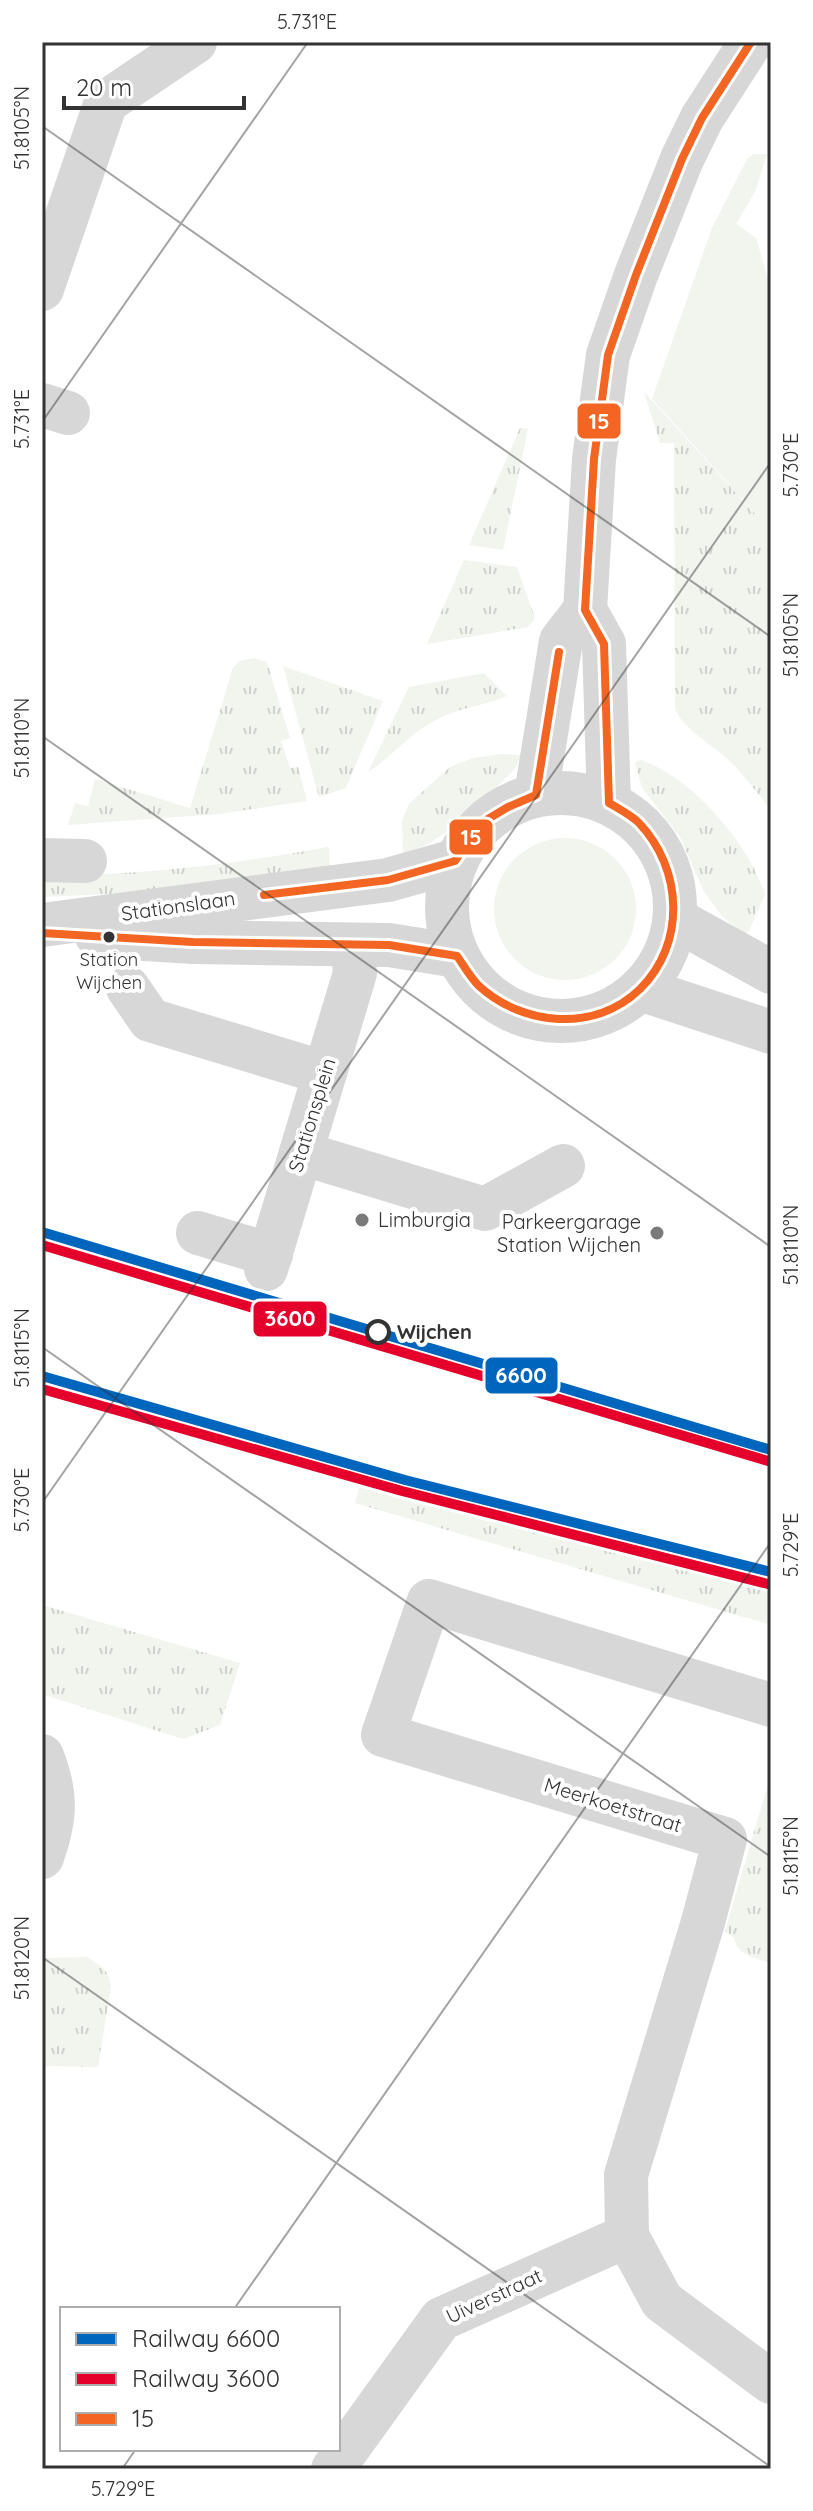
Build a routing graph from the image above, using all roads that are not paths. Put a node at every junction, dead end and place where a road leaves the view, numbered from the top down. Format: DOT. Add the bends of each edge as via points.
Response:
graph roads {
  1 [pos="195,42"];
  2 [pos="751,42"];
  3 [pos="42,289"];
  4 [pos="585,610"];
  5 [pos="536,795"];
  6 [pos="609,803"];
  7 [pos="42,860"];
  8 [pos="85,861"];
  9 [pos="455,861"];
  10 [pos="675,919"];
  11 [pos="42,925"];
  12 [pos="42,933"];
  13 [pos="457,956"];
  14 [pos="354,961"];
  15 [pos="771,972"];
  16 [pos="128,988"];
  17 [pos="640,989"];
  18 [pos="771,1032"];
  19 [pos="325,1073"];
  20 [pos="301,1153"];
  21 [pos="563,1166"];
  22 [pos="198,1233"];
  23 [pos="771,1705"];
  24 [pos="42,1756"];
  25 [pos="42,1857"];
  26 [pos="627,2236"];
  27 [pos="771,2382"];
  28 [pos="333,2469"];
  1 -- 3 [label="street" via="106,102"];
  2 -- 4 [label="street" via="682,159 608,355 594,459"];
  4 -- 5 [label="street" via="561,641"];
  4 -- 6 [label="street" via="604,644"];
  5 -- 6 [label="street" via="573,793"];
  5 -- 9 [label="street" via="502,807 475,831"];
  6 -- 10 [label="street" via="638,822 660,850 673,883"];
  7 -- 8 [label="street"];
  9 -- 11 [label="street, Stationslaan" via="388,880"];
  9 -- 13 [label="street" via="446,893 447,925"];
  10 -- 15 [label="street"];
  10 -- 17 [label="street" via="664,957"];
  12 -- 13 [label="street, Stationslaan" via="389,945"];
  13 -- 17 [label="street" via="478,985 506,1008 540,1019 576,1020 610,1010"];
  14 -- 19 [label="street, Stationsplein"];
  16 -- 19 [label="street" via="150,1020"];
  17 -- 18 [label="street"];
  19 -- 20 [label="street, Stationsplein"];
  20 -- 21 [label="street" via="485,1209"];
  20 -- 22 [label="street, Stationsplein" via="268,1262"];
  23 -- 26 [label="street, Meerkoetstraat" via="429,1601 383,1735 725,1839 626,2175"];
  24 -- 25 [label="street" via="54,1801"];
  26 -- 27 [label="street, Meerkoetstraat" via="662,2301"];
  26 -- 28 [label="street, Uiverstraat" via="441,2319"];
}
